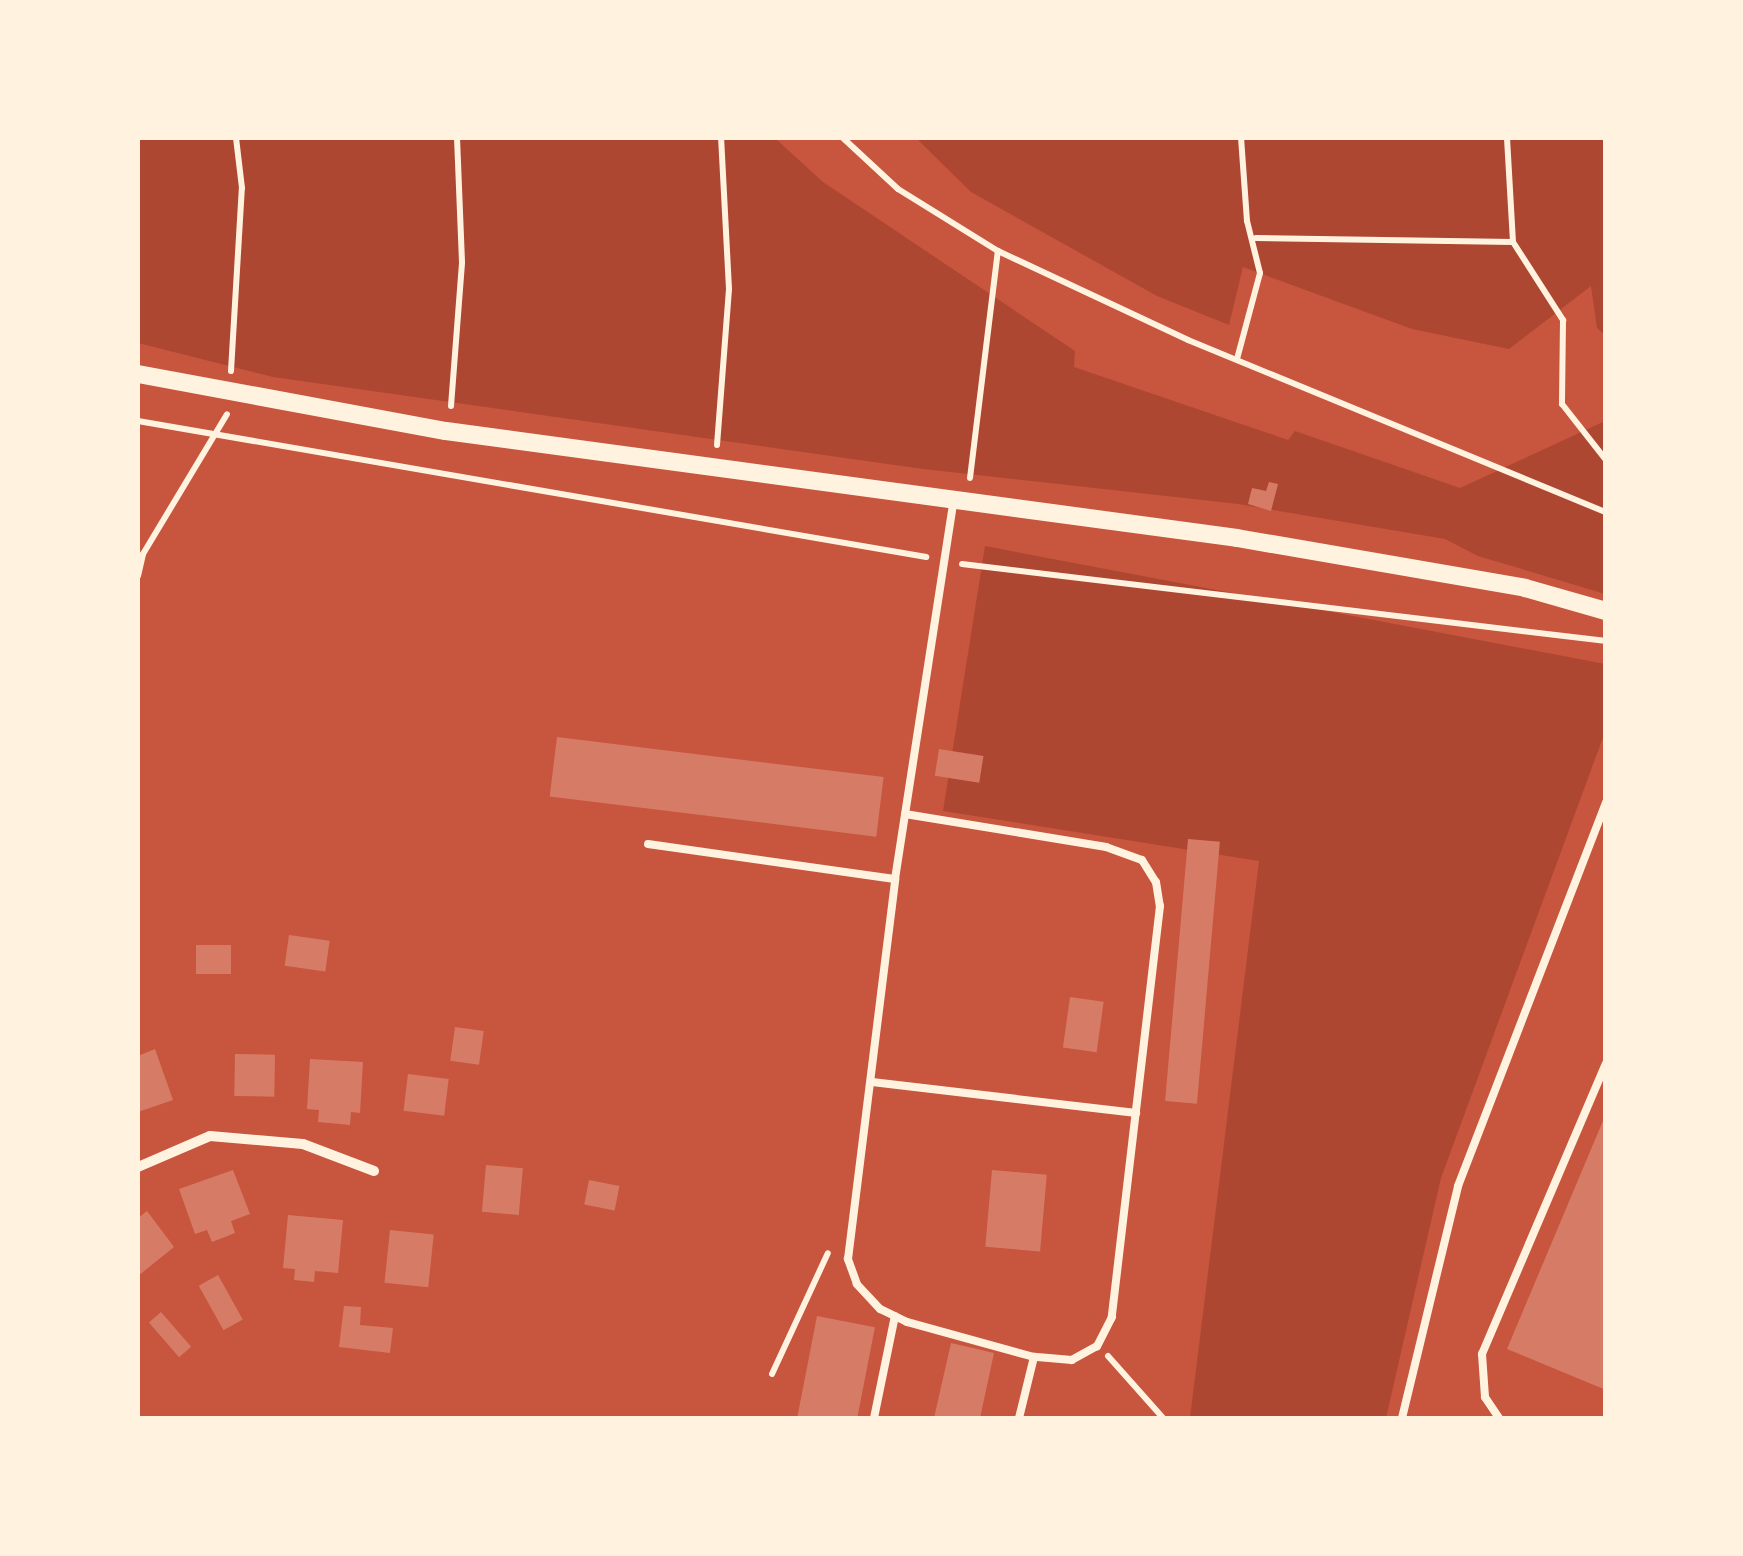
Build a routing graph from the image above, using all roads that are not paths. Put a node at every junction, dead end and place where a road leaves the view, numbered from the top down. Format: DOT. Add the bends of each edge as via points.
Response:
graph roads {
  1 [pos="138,374"];
  2 [pos="953,502"];
  3 [pos="1606,611"];
  4 [pos="1606,802"];
  5 [pos="905,814"];
  6 [pos="648,844"];
  7 [pos="894,878"];
  8 [pos="1606,1063"];
  9 [pos="872,1082"];
  10 [pos="1136,1112"];
  11 [pos="138,1166"];
  12 [pos="374,1172"];
  13 [pos="896,1316"];
  14 [pos="1034,1357"];
  15 [pos="874,1418"];
  16 [pos="1018,1418"];
  17 [pos="1402,1418"];
  18 [pos="1499,1418"];
  1 -- 2 [label="street" via="238,396"];
  2 -- 3 [label="street" via="1236,538 1525,588"];
  2 -- 5 [label="lane"];
  4 -- 17 [label="lane" via="1458,1186"];
  5 -- 7 [label="lane"];
  5 -- 10 [label="lane" via="1106,847 1142,860 1160,906"];
  6 -- 7 [label="lane"];
  7 -- 9 [label="lane"];
  8 -- 18 [label="lane" via="1482,1354 1485,1397"];
  9 -- 10 [label="lane"];
  9 -- 13 [label="lane" via="848,1259 857,1284"];
  10 -- 14 [label="lane" via="1112,1317 1097,1346 1072,1360"];
  11 -- 12 [label="street" via="210,1136 303,1144"];
  13 -- 14 [label="lane"];
  13 -- 15 [label="lane"];
  14 -- 16 [label="lane"];
}
